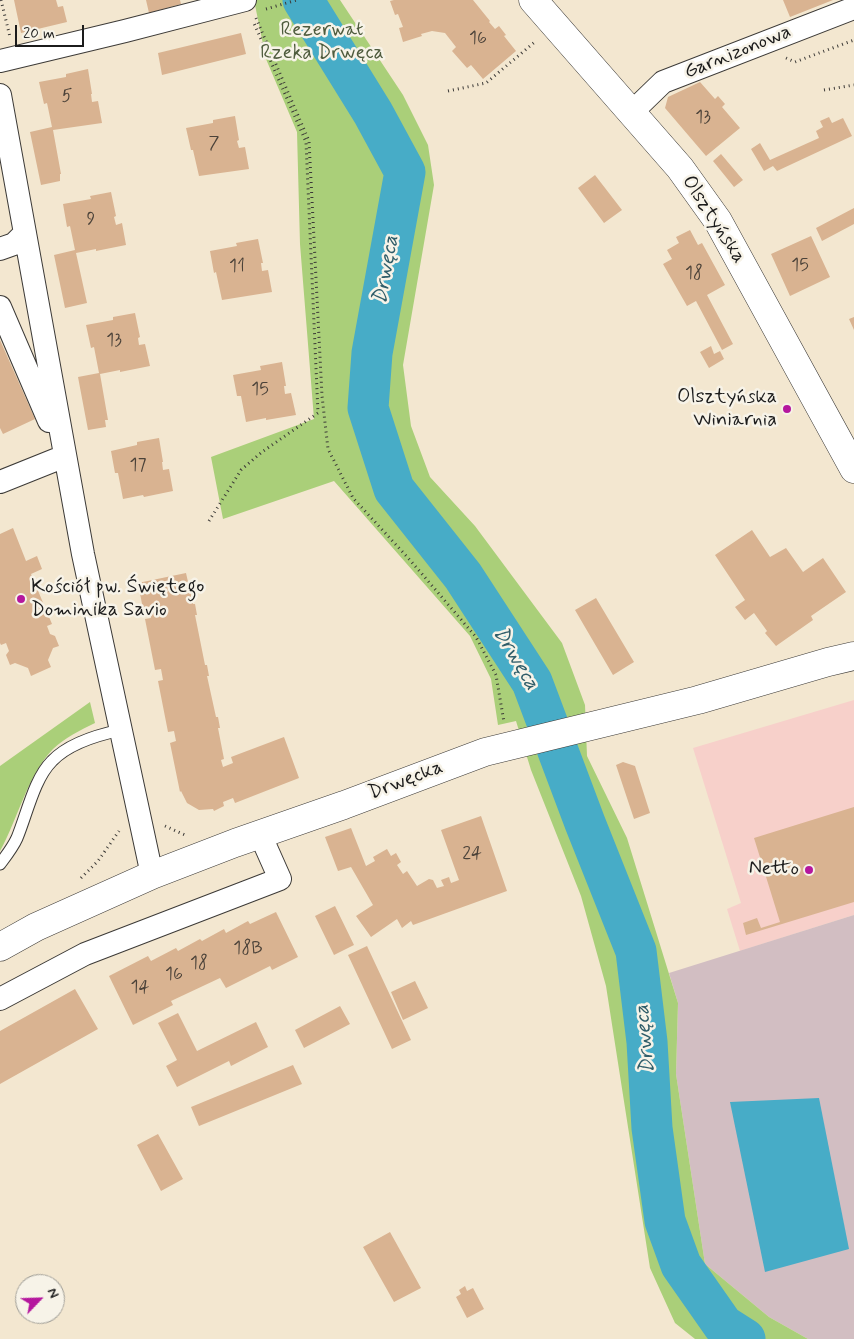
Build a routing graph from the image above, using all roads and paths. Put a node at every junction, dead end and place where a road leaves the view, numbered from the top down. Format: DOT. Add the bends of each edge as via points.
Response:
graph roads {
  1 [pos="1,0"];
  2 [pos="297,0"];
  3 [pos="532,0"];
  4 [pos="854,8"];
  5 [pos="253,9"];
  6 [pos="542,36"];
  7 [pos="12,42"];
  8 [pos="0,61"];
  9 [pos="854,85"];
  10 [pos="824,90"];
  11 [pos="448,91"];
  12 [pos="0,95"];
  13 [pos="631,113"];
  14 [pos="25,233"];
  15 [pos="0,250"];
  16 [pos="0,307"];
  17 [pos="65,456"];
  18 [pos="854,469"];
  19 [pos="0,482"];
  20 [pos="209,520"];
  21 [pos="854,646"];
  22 [pos="854,656"];
  23 [pos="828,662"];
  24 [pos="121,730"];
  25 [pos="515,735"];
  26 [pos="121,829"];
  27 [pos="260,834"];
  28 [pos="0,864"];
  29 [pos="152,875"];
  30 [pos="74,881"];
  31 [pos="0,947"];
  32 [pos="0,999"];
  1 -- 7 [label="path"];
  2 -- 5 [label="path"];
  3 -- 13 [label="street, Olsztyńska"];
  4 -- 13 [label="street, Garnizonowa" via="663,82"];
  5 -- 8 [label="street" via="125,31"];
  5 -- 20 [label="path" via="306,142 318,413 241,470"];
  5 -- 25 [label="path" via="309,141 322,396 328,449 353,498 476,637 496,675"];
  6 -- 11 [label="path" via="486,83"];
  9 -- 10 [label="path"];
  12 -- 14 [label="street"];
  13 -- 18 [label="street, Olsztyńska" via="680,168 718,220"];
  14 -- 15 [label="street" via="14,244"];
  14 -- 17 [label="street"];
  16 -- 17 [label="street"];
  17 -- 19 [label="street"];
  17 -- 24 [label="street"];
  21 -- 23 [label="street, Drwęcka"];
  22 -- 23 [label="street, Drwęcka"];
  23 -- 25 [label="street, Drwęcka" via="698,700 582,728"];
  24 -- 28 [label="lane" via="82,742 51,761 39,780 16,840"];
  24 -- 29 [label="street"];
  25 -- 27 [label="street, Drwęcka" via="485,752"];
  26 -- 30 [label="path" via="98,861"];
  27 -- 29 [label="street, Drwęcka"];
  27 -- 32 [label="street" via="280,879 85,954"];
  29 -- 31 [label="street, Drwęcka" via="36,927"];
}
